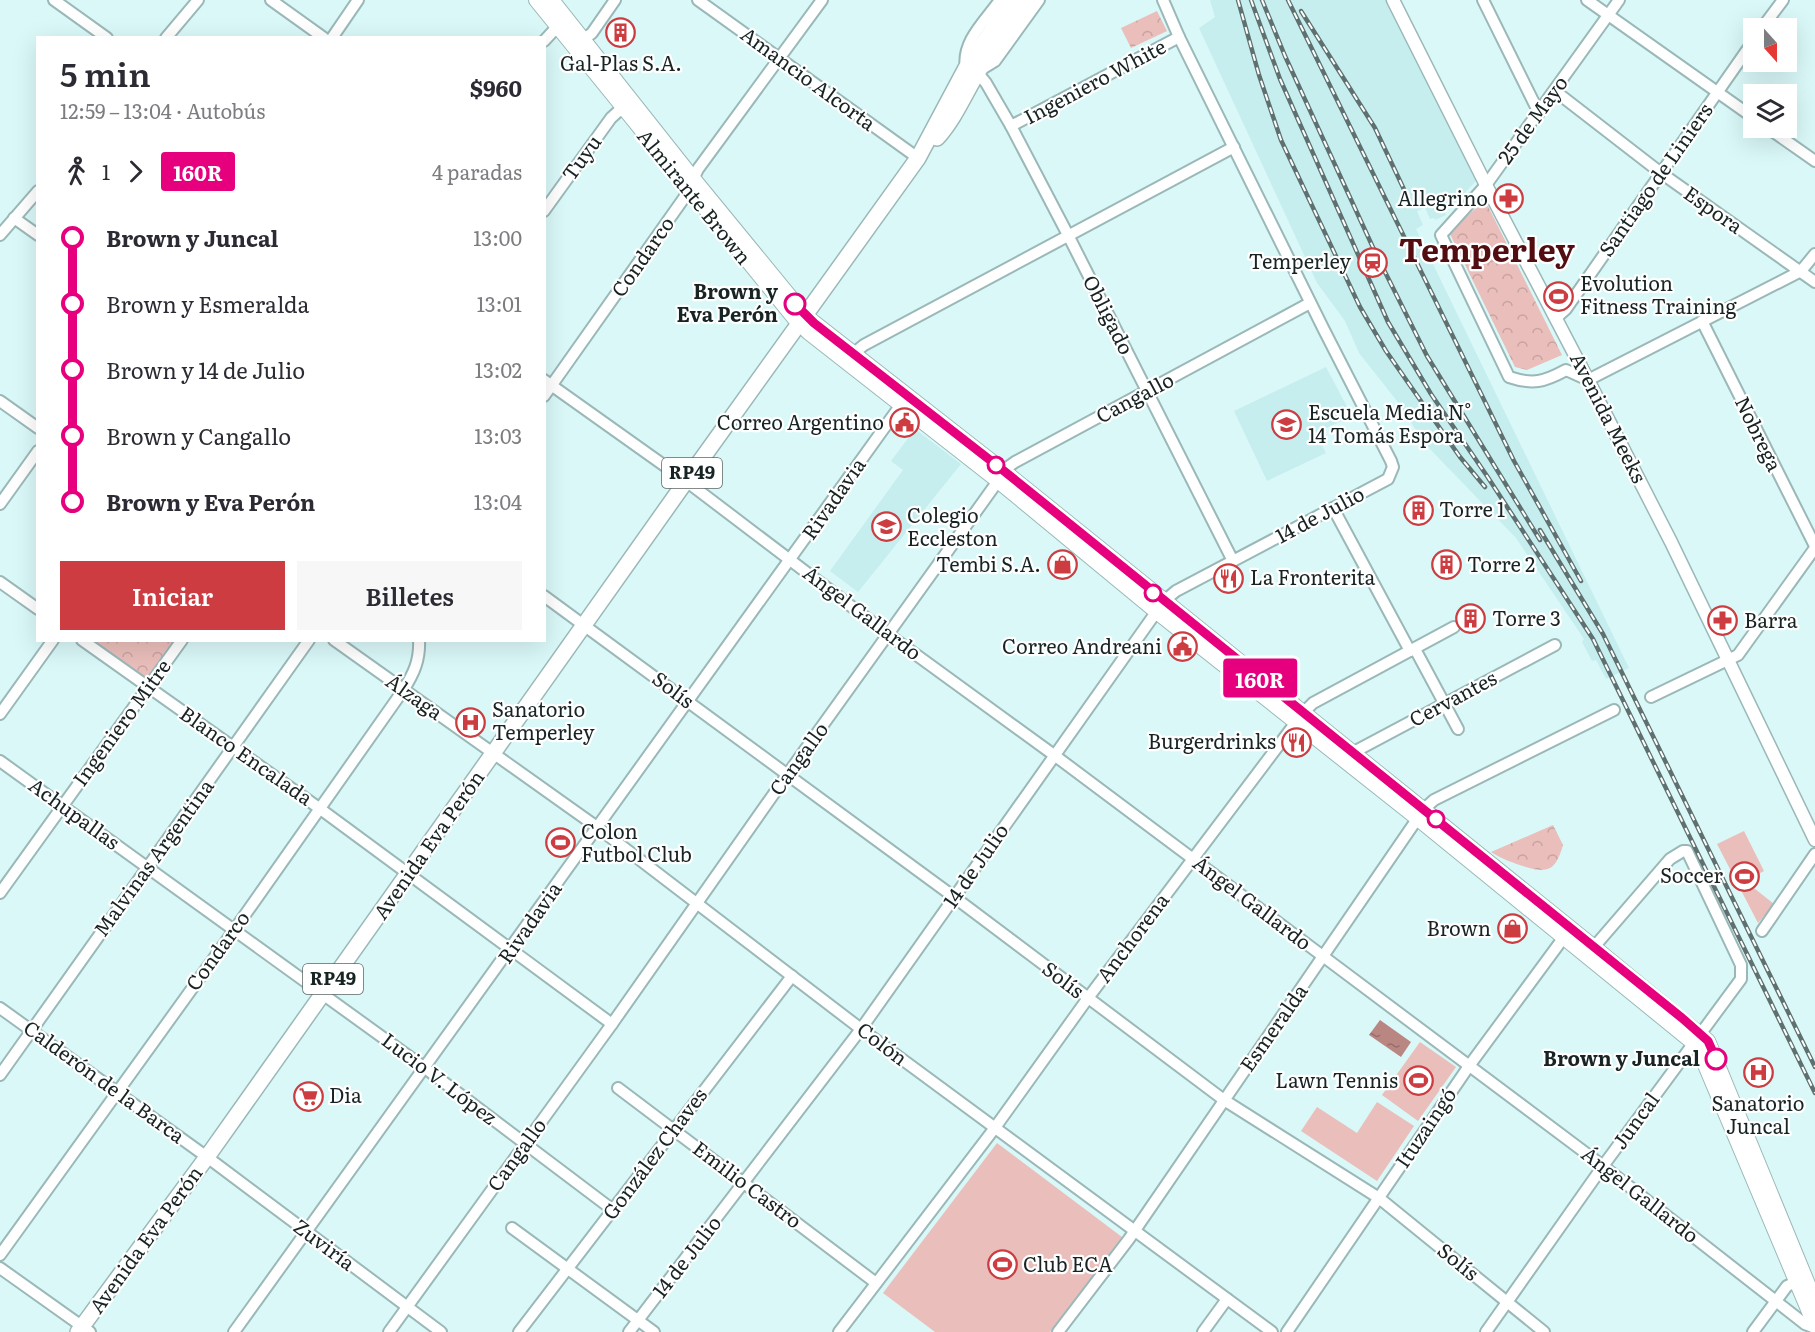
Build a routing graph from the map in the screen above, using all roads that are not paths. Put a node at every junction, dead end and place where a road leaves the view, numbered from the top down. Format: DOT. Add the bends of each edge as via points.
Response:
graph roads {
  1 [pos="54,0"];
  2 [pos="198,0"];
  3 [pos="272,0"];
  4 [pos="358,0"];
  5 [pos="536,0"];
  6 [pos="552,0"];
  7 [pos="615,0"];
  8 [pos="698,0"];
  9 [pos="822,0"];
  10 [pos="1000,0"];
  11 [pos="1013,0"];
  12 [pos="1026,0"];
  13 [pos="1039,0"];
  14 [pos="1393,0"];
  15 [pos="1483,0"];
  16 [pos="1587,0"];
  17 [pos="1619,0"];
  18 [pos="1783,0"];
  19 [pos="1163,2"];
  20 [pos="1608,16"];
  21 [pos="1770,18"];
  22 [pos="557,27"];
  23 [pos="103,36"];
  24 [pos="168,36"];
  25 [pos="321,36"];
  26 [pos="333,36"];
  27 [pos="1179,37"];
  28 [pos="546,39"];
  29 [pos="583,40"];
  30 [pos="1743,55"];
  31 [pos="780,59"];
  32 [pos="971,70"];
  33 [pos="1555,92"];
  34 [pos="1717,92"];
  35 [pos="622,108"];
  36 [pos="1743,110"];
  37 [pos="1539,113"];
  38 [pos="1011,126"];
  39 [pos="1782,138"];
  40 [pos="1234,147"];
  41 [pos="921,154"];
  42 [pos="1815,161"];
  43 [pos="1661,173"];
  44 [pos="691,184"];
  45 [pos="1486,185"];
  46 [pos="36,193"];
  47 [pos="546,208"];
  48 [pos="7,221"];
  49 [pos="36,234"];
  50 [pos="0,235"];
  51 [pos="1068,235"];
  52 [pos="1815,254"];
  53 [pos="1801,272"];
  54 [pos="1815,282"];
  55 [pos="1310,303"];
  56 [pos="1556,318"];
  57 [pos="803,320"];
  58 [pos="1702,321"];
  59 [pos="854,353"];
  60 [pos="1588,380"];
  61 [pos="548,382"];
  62 [pos="1147,391"];
  63 [pos="904,400"];
  64 [pos="0,401"];
  65 [pos="36,427"];
  66 [pos="36,454"];
  67 [pos="1001,476"];
  68 [pos="686,481"];
  69 [pos="0,504"];
  70 [pos="1333,507"];
  71 [pos="1815,547"];
  72 [pos="791,560"];
  73 [pos="1233,561"];
  74 [pos="0,582"];
  75 [pos="546,597"];
  76 [pos="1161,607"];
  77 [pos="36,608"];
  78 [pos="585,624"];
  79 [pos="1454,627"];
  80 [pos="889,635"];
  81 [pos="52,642"];
  82 [pos="85,642"];
  83 [pos="181,642"];
  84 [pos="308,642"];
  85 [pos="337,642"];
  86 [pos="419,642"];
  87 [pos="1555,645"];
  88 [pos="1413,650"];
  89 [pos="1729,660"];
  90 [pos="148,687"];
  91 [pos="404,689"];
  92 [pos="1651,697"];
  93 [pos="689,701"];
  94 [pos="1444,704"];
  95 [pos="1614,710"];
  96 [pos="0,714"];
  97 [pos="1300,717"];
  98 [pos="1458,729"];
  99 [pos="234,747"];
  100 [pos="494,753"];
  101 [pos="1352,753"];
  102 [pos="1054,755"];
  103 [pos="0,761"];
  104 [pos="787,776"];
  105 [pos="62,805"];
  106 [pos="319,808"];
  107 [pos="1421,814"];
  108 [pos="597,827"];
  109 [pos="1815,840"];
  110 [pos="1815,854"];
  111 [pos="1193,859"];
  112 [pos="147,867"];
  113 [pos="408,874"];
  114 [pos="0,893"];
  115 [pos="954,897"];
  116 [pos="697,904"];
  117 [pos="235,929"];
  118 [pos="1762,931"];
  119 [pos="1567,933"];
  120 [pos="1594,947"];
  121 [pos="512,948"];
  122 [pos="1324,957"];
  123 [pos="792,976"];
  124 [pos="323,993"];
  125 [pos="1088,998"];
  126 [pos="0,1008"];
  127 [pos="612,1024"];
  128 [pos="861,1029"];
  129 [pos="32,1030"];
  130 [pos="1697,1037"];
  131 [pos="1469,1066"];
  132 [pos="425,1068"];
  133 [pos="0,1075"];
  134 [pos="618,1088"];
  135 [pos="117,1091"];
  136 [pos="1224,1100"];
  137 [pos="994,1129"];
  138 [pos="673,1130"];
  139 [pos="525,1144"];
  140 [pos="207,1156"];
  141 [pos="1603,1166"];
  142 [pos="745,1182"];
  143 [pos="1379,1198"];
  144 [pos="613,1210"];
  145 [pos="512,1228"];
  146 [pos="306,1232"];
  147 [pos="1134,1232"];
  148 [pos="0,1255"];
  149 [pos="0,1268"];
  150 [pos="568,1269"];
  151 [pos="1801,1280"];
  152 [pos="876,1283"];
  153 [pos="1227,1299"];
  154 [pos="1775,1301"];
  155 [pos="1815,1301"];
  156 [pos="1507,1302"];
  157 [pos="407,1308"];
  158 [pos="638,1320"];
  159 [pos="1815,1327"];
  160 [pos="83,1330"];
  161 [pos="234,1332"];
  162 [pos="390,1332"];
  163 [pos="441,1332"];
  164 [pos="519,1332"];
  165 [pos="629,1332"];
  166 [pos="654,1332"];
  167 [pos="839,1332"];
  168 [pos="1058,1332"];
  169 [pos="1203,1332"];
  170 [pos="1272,1332"];
  171 [pos="1287,1332"];
  172 [pos="1486,1332"];
  173 [pos="1544,1332"];
  174 [pos="1753,1332"];
  1 -- 23 [label="street"];
  2 -- 24 [label="street"];
  3 -- 25 [label="street"];
  4 -- 26 [label="street"];
  5 -- 22 [label="main road, Almirante Brown"];
  6 -- 29 [label="main road, Almirante Brown"];
  7 -- 29 [label="street"];
  8 -- 31 [label="street, Amancio Alcorta"];
  9 -- 31 [label="street, Condarco"];
  10 -- 32 [label="street" via="967,46 964,56"];
  11 -- 32 [label="main road, RP49"];
  12 -- 32 [label="main road, RP49"];
  13 -- 32 [label="street" via="995,61"];
  14 -- 45 [label="street, Avenida Meeks"];
  15 -- 37 [label="street"];
  16 -- 20 [label="street"];
  17 -- 20 [label="street, 25 de Mayo"];
  18 -- 21 [label="street"];
  19 -- 27 [label="street"];
  20 -- 33 [label="street, 25 de Mayo"];
  20 -- 34 [label="street"];
  22 -- 28 [label="street"];
  22 -- 35 [label="main road, Almirante Brown"];
  27 -- 38 [label="street, Ingeniero White"];
  27 -- 40 [label="street"];
  29 -- 44 [label="main road, Almirante Brown"];
  30 -- 34 [label="street, Santiago de Liniers"];
  31 -- 41 [label="street, Amancio Alcorta"];
  31 -- 44 [label="street, Condarco"];
  32 -- 38 [label="street, Obligado" via="986,83"];
  32 -- 41 [label="main road, RP49" via="950,122"];
  33 -- 37 [label="street, 25 de Mayo"];
  33 -- 43 [label="street, Espora"];
  34 -- 36 [label="street"];
  34 -- 43 [label="street, Santiago de Liniers"];
  35 -- 44 [label="main road, Almirante Brown"];
  35 -- 47 [label="street, Tuyu"];
  37 -- 45 [label="street, 25 de Mayo"];
  38 -- 51 [label="street, Obligado"];
  39 -- 42 [label="street"];
  40 -- 51 [label="street"];
  40 -- 55 [label="street"];
  41 -- 57 [label="main road, Avenida Eva Perón / RP49"];
  43 -- 53 [label="street, Espora"];
  43 -- 56 [label="street, Santiago de Liniers"];
  44 -- 57 [label="main road, Almirante Brown"];
  44 -- 61 [label="street, Condarco"];
  45 -- 56 [label="street, Avenida Meeks"];
  45 -- 60 [label="street, 25 de Mayo" via="1441,235 1509,377 1526,383 1547,380 1566,370"];
  46 -- 48 [label="street"];
  48 -- 49 [label="street"];
  48 -- 50 [label="street"];
  51 -- 59 [label="street"];
  51 -- 62 [label="street, Obligado"];
  52 -- 53 [label="street"];
  53 -- 54 [label="street, Espora"];
  53 -- 58 [label="street"];
  55 -- 62 [label="street, Cangallo"];
  55 -- 70 [label="street, 14 de Julio" via="1393,467 1388,479"];
  56 -- 60 [label="street, Avenida Meeks"];
  57 -- 59 [label="main road, Almirante Brown"];
  57 -- 63 [label="main road, Almirante Brown"];
  57 -- 68 [label="main road, Avenida Eva Perón / RP49"];
  58 -- 60 [label="street"];
  58 -- 71 [label="street, Nobrega"];
  59 -- 63 [label="main road, Almirante Brown"];
  60 -- 89 [label="street, Avenida Meeks"];
  61 -- 68 [label="street, Ángel Gallardo"];
  62 -- 67 [label="street, Cangallo" via="1015,462"];
  62 -- 73 [label="street, Obligado"];
  63 -- 67 [label="main road, Almirante Brown"];
  63 -- 72 [label="street, Rivadavia"];
  64 -- 65 [label="street"];
  66 -- 69 [label="street"];
  67 -- 76 [label="main road, Almirante Brown"];
  67 -- 80 [label="street, Cangallo"];
  68 -- 72 [label="street, Ángel Gallardo"];
  68 -- 78 [label="main road, Avenida Eva Perón / RP49"];
  70 -- 73 [label="street, 14 de Julio"];
  70 -- 88 [label="street"];
  71 -- 89 [label="street" via="1743,650"];
  72 -- 80 [label="street, Ángel Gallardo"];
  72 -- 93 [label="street, Rivadavia"];
  73 -- 76 [label="street, 14 de Julio" via="1176,591"];
  74 -- 77 [label="street"];
  75 -- 78 [label="street, Solís"];
  76 -- 97 [label="main road, Almirante Brown"];
  76 -- 102 [label="street, 14 de Julio"];
  78 -- 93 [label="street, Solís"];
  78 -- 100 [label="main road, Avenida Eva Perón / RP49"];
  79 -- 88 [label="street, Anchorena"];
  80 -- 102 [label="street, Ángel Gallardo"];
  80 -- 104 [label="street, Cangallo"];
  81 -- 96 [label="street"];
  82 -- 90 [label="street, Blanco Encalada"];
  83 -- 90 [label="street, Ingeniero Mitre"];
  84 -- 99 [label="street, Malvinas Argentina"];
  85 -- 91 [label="street, Álzaga"];
  86 -- 91 [label="street, Condarco" via="418,662"];
  87 -- 94 [label="street, Cervantes"];
  88 -- 94 [label="street"];
  88 -- 97 [label="street, Anchorena" via="1313,703"];
  89 -- 92 [label="street"];
  89 -- 109 [label="street, Avenida Meeks"];
  90 -- 99 [label="street, Blanco Encalada"];
  90 -- 105 [label="street, Ingeniero Mitre"];
  91 -- 100 [label="street, Álzaga"];
  91 -- 106 [label="street, Condarco"];
  93 -- 104 [label="street, Solís"];
  93 -- 108 [label="street, Rivadavia"];
  94 -- 98 [label="street"];
  94 -- 101 [label="street, Cervantes"];
  95 -- 107 [label="street, Esmeralda" via="1434,800"];
  97 -- 101 [label="main road, Almirante Brown"];
  97 -- 107 [label="main road, Almirante Brown"];
  97 -- 111 [label="street, Anchorena"];
  99 -- 106 [label="street, Blanco Encalada"];
  99 -- 112 [label="street, Malvinas Argentina"];
  100 -- 108 [label="street, Colón"];
  100 -- 113 [label="main road, Avenida Eva Perón / RP49"];
  101 -- 107 [label="main road, Almirante Brown"];
  102 -- 111 [label="street, Ángel Gallardo"];
  102 -- 115 [label="street, 14 de Julio"];
  103 -- 105 [label="street, Achupallas"];
  104 -- 115 [label="street, Solís"];
  104 -- 116 [label="street, Cangallo"];
  105 -- 112 [label="street, Achupallas"];
  105 -- 114 [label="street, Ingeniero Mitre"];
  106 -- 113 [label="street, Blanco Encalada"];
  106 -- 117 [label="street, Condarco"];
  107 -- 119 [label="main road, Almirante Brown"];
  107 -- 122 [label="street, Esmeralda"];
  108 -- 116 [label="street, Colón"];
  108 -- 121 [label="street, Rivadavia"];
  110 -- 118 [label="street"];
  111 -- 122 [label="street, Ángel Gallardo"];
  111 -- 125 [label="street, Anchorena"];
  112 -- 117 [label="street, Achupallas"];
  112 -- 129 [label="street, Malvinas Argentina"];
  113 -- 121 [label="street"];
  113 -- 124 [label="main road, Avenida Eva Perón / RP49"];
  115 -- 125 [label="street, Solís"];
  115 -- 128 [label="street, 14 de Julio"];
  116 -- 123 [label="street, Colón"];
  116 -- 127 [label="street, Cangallo"];
  117 -- 124 [label="street, Achupallas"];
  117 -- 135 [label="street, Condarco"];
  119 -- 120 [label="main road, Almirante Brown"];
  119 -- 130 [label="main road, Almirante Brown"];
  119 -- 131 [label="street, Ituzaingó"];
  120 -- 130 [label="main road, Almirante Brown"];
  120 -- 130 [label="street, Juncal" via="1670,859 1687,851 1742,969 1741,979"];
  121 -- 127 [label="street"];
  121 -- 132 [label="street, Rivadavia"];
  122 -- 131 [label="street, Ángel Gallardo"];
  122 -- 136 [label="street, Esmeralda"];
  123 -- 128 [label="street, Colón"];
  123 -- 138 [label="street, González Chaves"];
  124 -- 132 [label="street, Lucio V. López"];
  124 -- 140 [label="main road, Avenida Eva Perón / RP49"];
  125 -- 136 [label="street, Solís"];
  125 -- 137 [label="street, Anchorena"];
  126 -- 129 [label="street, Calderón de la Barca"];
  127 -- 139 [label="street, Cangallo"];
  128 -- 137 [label="street, Colón"];
  128 -- 142 [label="street, 14 de Julio"];
  129 -- 133 [label="street, Malvinas Argentina"];
  129 -- 135 [label="street, Calderón de la Barca"];
  130 -- 141 [label="street, Juncal"];
  130 -- 151 [label="main road, Almirante Brown"];
  131 -- 141 [label="street, Ángel Gallardo"];
  131 -- 143 [label="street, Ituzaingó"];
  132 -- 139 [label="street, Lucio V. López"];
  132 -- 146 [label="street, Rivadavia"];
  134 -- 138 [label="street, Emilio Castro"];
  135 -- 140 [label="street, Calderón de la Barca"];
  135 -- 148 [label="street, Condarco"];
  136 -- 143 [label="street, Solís"];
  136 -- 147 [label="street, Esmeralda"];
  137 -- 147 [label="street, Colón"];
  137 -- 152 [label="street, Anchorena"];
  138 -- 142 [label="street, Emilio Castro"];
  138 -- 144 [label="street, González Chaves"];
  139 -- 144 [label="street, Lucio V. López"];
  139 -- 157 [label="street, Cangallo"];
  140 -- 146 [label="street, Zuviría"];
  140 -- 160 [label="main road, Avenida Eva Perón / RP49"];
  141 -- 154 [label="street, Ángel Gallardo"];
  141 -- 156 [label="street, Juncal"];
  142 -- 152 [label="street, Emilio Castro"];
  142 -- 158 [label="street, 14 de Julio"];
  143 -- 156 [label="street, Solís"];
  143 -- 171 [label="street, Ituzaingó"];
  144 -- 150 [label="street, González Chaves"];
  145 -- 150 [label="street"];
  146 -- 157 [label="street, Zuviría"];
  146 -- 161 [label="street, Rivadavia"];
  147 -- 153 [label="street, Colón"];
  147 -- 168 [label="street, Esmeralda"];
  149 -- 160 [label="street"];
  150 -- 158 [label="street"];
  150 -- 164 [label="street, González Chaves"];
  151 -- 154 [label="street" via="1787,1286"];
  151 -- 155 [label="main road, Almirante Brown"];
  151 -- 159 [label="main road, Almirante Brown"];
  152 -- 167 [label="street, Anchorena"];
  153 -- 169 [label="street"];
  153 -- 170 [label="street, Colón"];
  154 -- 159 [label="street, Ángel Gallardo"];
  154 -- 174 [label="street"];
  156 -- 172 [label="street, Juncal"];
  156 -- 173 [label="street, Solís"];
  157 -- 162 [label="street, Cangallo"];
  157 -- 163 [label="street, Zuviría"];
  158 -- 165 [label="street, 14 de Julio"];
  158 -- 166 [label="street"];
}
